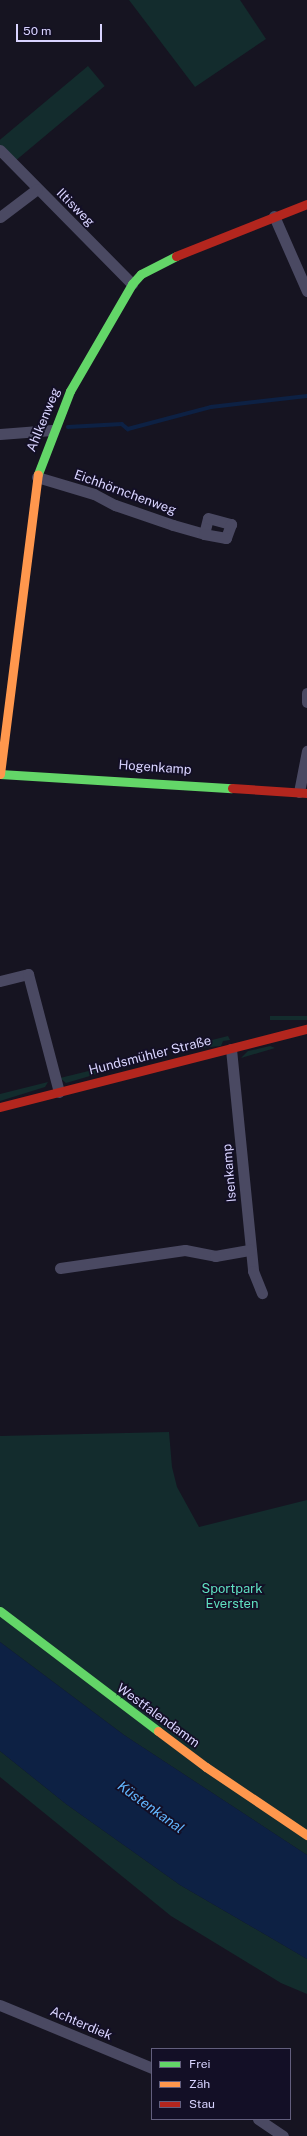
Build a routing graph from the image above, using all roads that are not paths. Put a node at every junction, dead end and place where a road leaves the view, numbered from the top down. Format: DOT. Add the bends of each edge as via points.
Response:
graph roads {
  1 [pos="0,150"];
  2 [pos="37,189"];
  3 [pos="307,204"];
  4 [pos="274,216"];
  5 [pos="0,217"];
  6 [pos="132,284"];
  7 [pos="307,291"];
  8 [pos="52,430"];
  9 [pos="0,434"];
  10 [pos="37,477"];
  11 [pos="204,534"];
  12 [pos="307,693"];
  13 [pos="307,702"];
  14 [pos="307,751"];
  15 [pos="0,774"];
  16 [pos="303,792"];
  17 [pos="0,980"];
  18 [pos="307,1029"];
  19 [pos="230,1049"];
  20 [pos="59,1092"];
  21 [pos="0,1107"];
  22 [pos="250,1250"];
  23 [pos="60,1268"];
  24 [pos="262,1293"];
  25 [pos="0,1611"];
  26 [pos="307,1835"];
  27 [pos="0,2005"];
  28 [pos="151,2068"];
  29 [pos="259,2120"];
  30 [pos="283,2136"];
  1 -- 2 [label="street, Iltisweg"];
  2 -- 5 [label="street"];
  2 -- 6 [label="street, Iltisweg"];
  3 -- 4 [label="street, Ahlkenweg"];
  4 -- 6 [label="street, Ahlkenweg" via="152,266"];
  4 -- 7 [label="street"];
  6 -- 8 [label="street, Ahlkenweg" via="70,391"];
  8 -- 9 [label="street"];
  8 -- 10 [label="street, Ahlkenweg"];
  10 -- 11 [label="street, Eichhörnchenweg" via="94,494 115,505 173,526"];
  10 -- 15 [label="street, Ahlkenweg"];
  12 -- 13 [label="street"];
  14 -- 16 [label="street"];
  15 -- 16 [label="street, Hogenkamp"];
  17 -- 20 [label="street" via="28,974"];
  18 -- 19 [label="street, Hundsmühler Straße"];
  19 -- 20 [label="street, Hundsmühler Straße"];
  19 -- 22 [label="street, Isenkamp"];
  20 -- 21 [label="street, Hundsmühler Straße"];
  22 -- 23 [label="street" via="215,1256 185,1250"];
  22 -- 24 [label="street, Isenkamp" via="253,1271"];
  25 -- 26 [label="street, Westfalendamm" via="206,1767"];
  27 -- 28 [label="street, Achterdiek"];
  29 -- 30 [label="street"];
}
